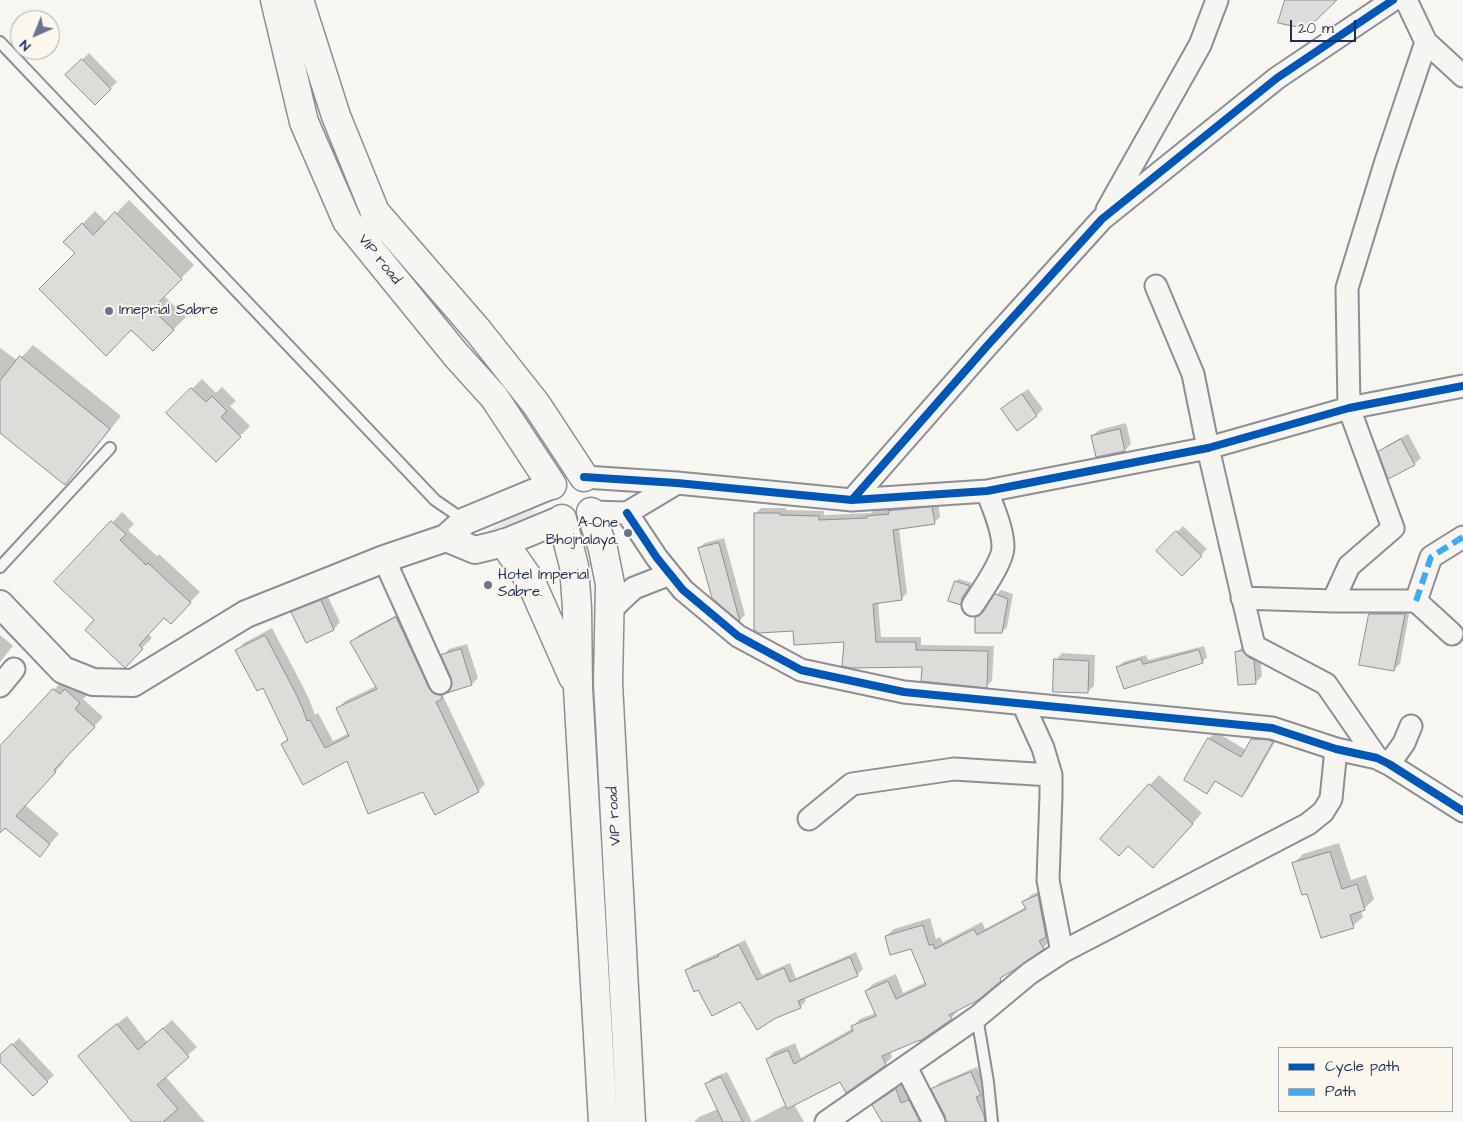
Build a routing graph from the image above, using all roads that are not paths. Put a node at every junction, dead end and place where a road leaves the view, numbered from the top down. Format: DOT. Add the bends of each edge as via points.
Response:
graph roads {
  1 [pos="275,0"];
  2 [pos="299,0"];
  3 [pos="1217,0"];
  4 [pos="1394,0"];
  5 [pos="1406,0"];
  6 [pos="0,42"];
  7 [pos="1426,42"];
  8 [pos="1463,76"];
  9 [pos="1102,219"];
  10 [pos="1156,286"];
  11 [pos="1463,386"];
  12 [pos="1349,408"];
  13 [pos="110,448"];
  14 [pos="1208,448"];
  15 [pos="584,477"];
  16 [pos="677,483"];
  17 [pos="552,485"];
  18 [pos="987,492"];
  19 [pos="852,500"];
  20 [pos="591,512"];
  21 [pos="627,513"];
  22 [pos="562,519"];
  23 [pos="465,521"];
  24 [pos="1463,537"];
  25 [pos="446,538"];
  26 [pos="504,543"];
  27 [pos="384,559"];
  28 [pos="0,567"];
  29 [pos="670,574"];
  30 [pos="1242,598"];
  31 [pos="1416,601"];
  32 [pos="1333,602"];
  33 [pos="0,604"];
  34 [pos="973,605"];
  35 [pos="610,613"];
  36 [pos="1452,634"];
  37 [pos="14,670"];
  38 [pos="440,683"];
  39 [pos="0,686"];
  40 [pos="578,688"];
  41 [pos="1023,704"];
  42 [pos="1412,726"];
  43 [pos="1336,749"];
  44 [pos="1383,761"];
  45 [pos="1051,775"];
  46 [pos="1463,811"];
  47 [pos="809,819"];
  48 [pos="1062,952"];
  49 [pos="977,1017"];
  50 [pos="906,1067"];
  51 [pos="603,1122"];
  52 [pos="631,1122"];
  53 [pos="826,1122"];
  54 [pos="934,1122"];
  55 [pos="992,1122"];
  1 -- 17 [label="main road, VIP road" via="304,122 347,221 494,397"];
  2 -- 15 [label="main road, VIP road" via="336,116 375,212 485,339 536,404"];
  3 -- 9 [label="street" via="1200,45"];
  4 -- 9 [label="street" via="1277,78"];
  5 -- 7 [label="street"];
  6 -- 23 [label="lane" via="435,500"];
  7 -- 8 [label="street"];
  7 -- 12 [label="street" via="1347,288"];
  9 -- 19 [label="street"];
  10 -- 14 [label="street" via="1193,374"];
  11 -- 12 [label="street"];
  12 -- 14 [label="street"];
  12 -- 32 [label="street" via="1393,528 1350,566"];
  13 -- 28 [label="lane"];
  14 -- 18 [label="street"];
  14 -- 30 [label="street"];
  15 -- 16 [label="street"];
  15 -- 17 [label="main road" via="568,474"];
  15 -- 20 [label="main road" via="590,482 596,497"];
  16 -- 19 [label="street"];
  16 -- 21 [label="street"];
  17 -- 22 [label="main road" via="549,502"];
  17 -- 23 [label="street"];
  18 -- 19 [label="street"];
  18 -- 34 [label="street" via="1003,548 998,565"];
  20 -- 21 [label="street"];
  20 -- 22 [label="main road" via="577,521"];
  20 -- 35 [label="main road, VIP road" via="604,549 610,584"];
  21 -- 29 [label="street"];
  22 -- 26 [label="street"];
  22 -- 40 [label="main road, VIP road" via="574,566"];
  23 -- 25 [label="street"];
  24 -- 31 [label="street" via="1431,557"];
  25 -- 26 [label="street" via="475,550"];
  25 -- 27 [label="street"];
  26 -- 40 [label="main road" via="531,582"];
  27 -- 33 [label="street" via="246,614 133,683 92,682 63,670"];
  27 -- 38 [label="street"];
  29 -- 35 [label="street" via="634,588"];
  29 -- 41 [label="street" via="683,590 738,636 801,670 904,692"];
  30 -- 32 [label="street"];
  30 -- 44 [label="street" via="1254,646 1326,684"];
  31 -- 32 [label="street"];
  31 -- 36 [label="street"];
  35 -- 52 [label="main road, VIP road" via="608,683"];
  37 -- 39 [label="street"];
  40 -- 51 [label="main road, VIP road"];
  41 -- 43 [label="street" via="1272,728"];
  41 -- 45 [label="street"];
  42 -- 44 [label="street" via="1404,743"];
  43 -- 44 [label="street"];
  43 -- 48 [label="street" via="1331,799 1323,812 1308,824"];
  44 -- 46 [label="street"];
  45 -- 47 [label="street" via="954,769 852,784"];
  45 -- 48 [label="street" via="1048,880"];
  48 -- 49 [label="street" via="1030,973"];
  49 -- 50 [label="street"];
  49 -- 55 [label="lane"];
  50 -- 53 [label="street"];
  50 -- 54 [label="street"];
}
